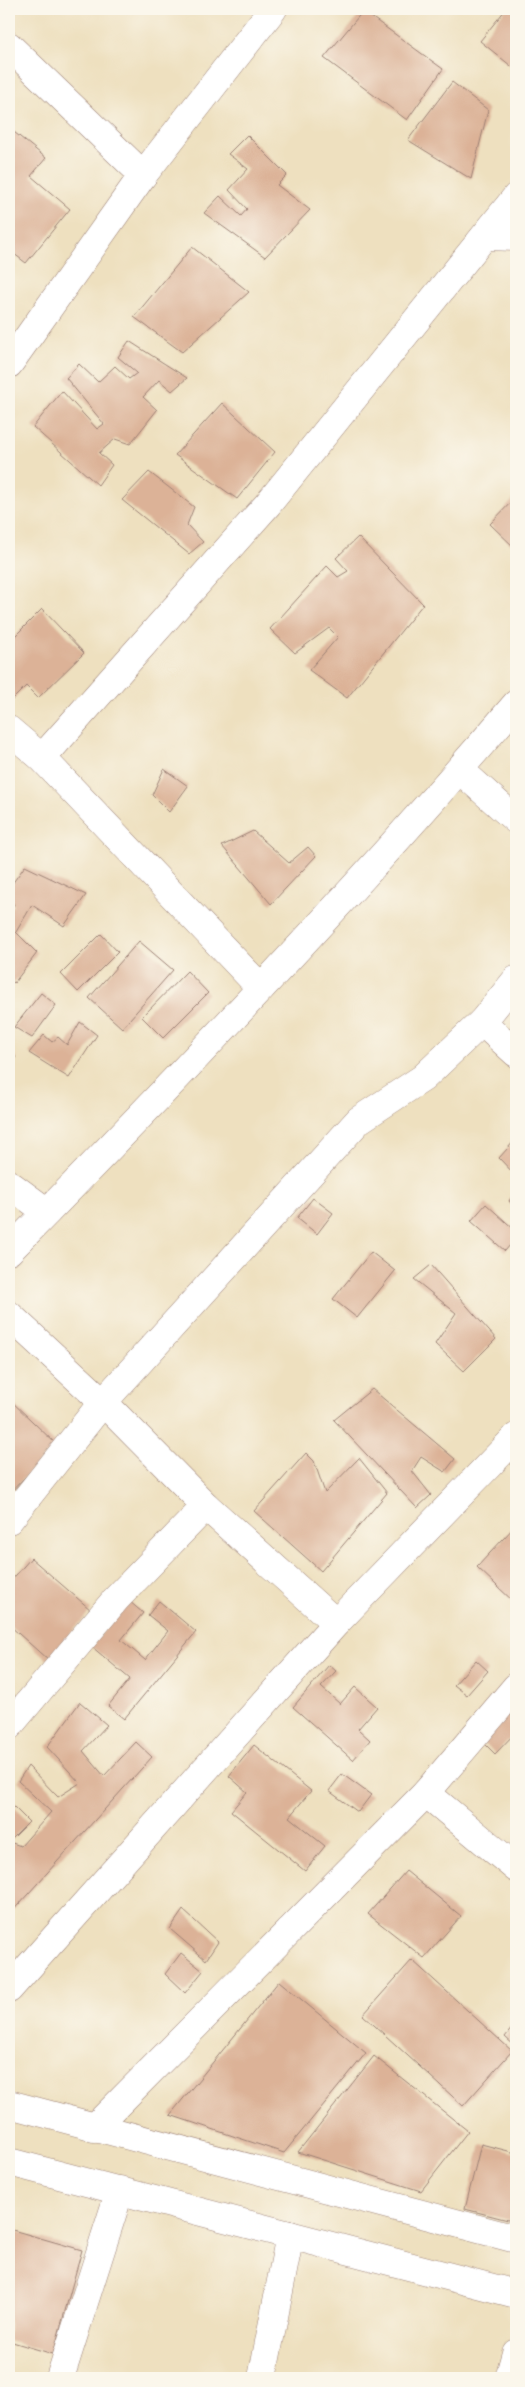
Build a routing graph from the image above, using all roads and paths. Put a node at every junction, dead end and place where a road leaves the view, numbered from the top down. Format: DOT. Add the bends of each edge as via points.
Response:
graph roads {
  1 [pos="273,9"];
  2 [pos="9,46"];
  3 [pos="144,176"];
  4 [pos="516,197"];
  5 [pos="486,236"];
  6 [pos="516,237"];
  7 [pos="9,364"];
  8 [pos="516,704"];
  9 [pos="9,730"];
  10 [pos="42,758"];
  11 [pos="460,770"];
  12 [pos="516,820"];
  13 [pos="516,980"];
  14 [pos="261,988"];
  15 [pos="482,1022"];
  16 [pos="516,1053"];
  17 [pos="9,1184"];
  18 [pos="46,1212"];
  19 [pos="9,1251"];
  20 [pos="9,1315"];
  21 [pos="103,1402"];
  22 [pos="516,1437"];
  23 [pos="206,1506"];
  24 [pos="9,1520"];
  25 [pos="336,1623"];
  26 [pos="516,1687"];
  27 [pos="9,1726"];
  28 [pos="426,1793"];
  29 [pos="516,1868"];
  30 [pos="9,1988"];
  31 [pos="9,2104"];
  32 [pos="94,2128"];
  33 [pos="9,2162"];
  34 [pos="120,2190"];
  35 [pos="290,2235"];
  36 [pos="516,2239"];
  37 [pos="516,2294"];
  38 [pos="516,2353"];
  39 [pos="60,2378"];
  40 [pos="262,2378"];
  41 [pos="509,2378"];
  1 -- 3 [label="street"];
  2 -- 3 [label="street"];
  3 -- 7 [label="street"];
  4 -- 5 [label="street"];
  5 -- 6 [label="street"];
  5 -- 10 [label="street" via="268,504"];
  8 -- 11 [label="street"];
  9 -- 10 [label="street"];
  10 -- 14 [label="street"];
  11 -- 12 [label="street"];
  11 -- 14 [label="street"];
  13 -- 15 [label="street"];
  14 -- 18 [label="street"];
  15 -- 16 [label="street"];
  15 -- 21 [label="street" via="423,1078 359,1120"];
  17 -- 18 [label="street"];
  18 -- 19 [label="street"];
  20 -- 21 [label="street"];
  21 -- 23 [label="street"];
  21 -- 24 [label="street"];
  22 -- 25 [label="street"];
  23 -- 25 [label="street"];
  23 -- 27 [label="street" via="116,1599"];
  25 -- 30 [label="street"];
  26 -- 28 [label="street"];
  28 -- 29 [label="street"];
  28 -- 32 [label="street"];
  31 -- 32 [label="street"];
  32 -- 36 [label="street"];
  33 -- 34 [label="street"];
  34 -- 35 [label="street"];
  34 -- 39 [label="street"];
  35 -- 37 [label="street"];
  35 -- 40 [label="street"];
  38 -- 41 [label="street"];
}
